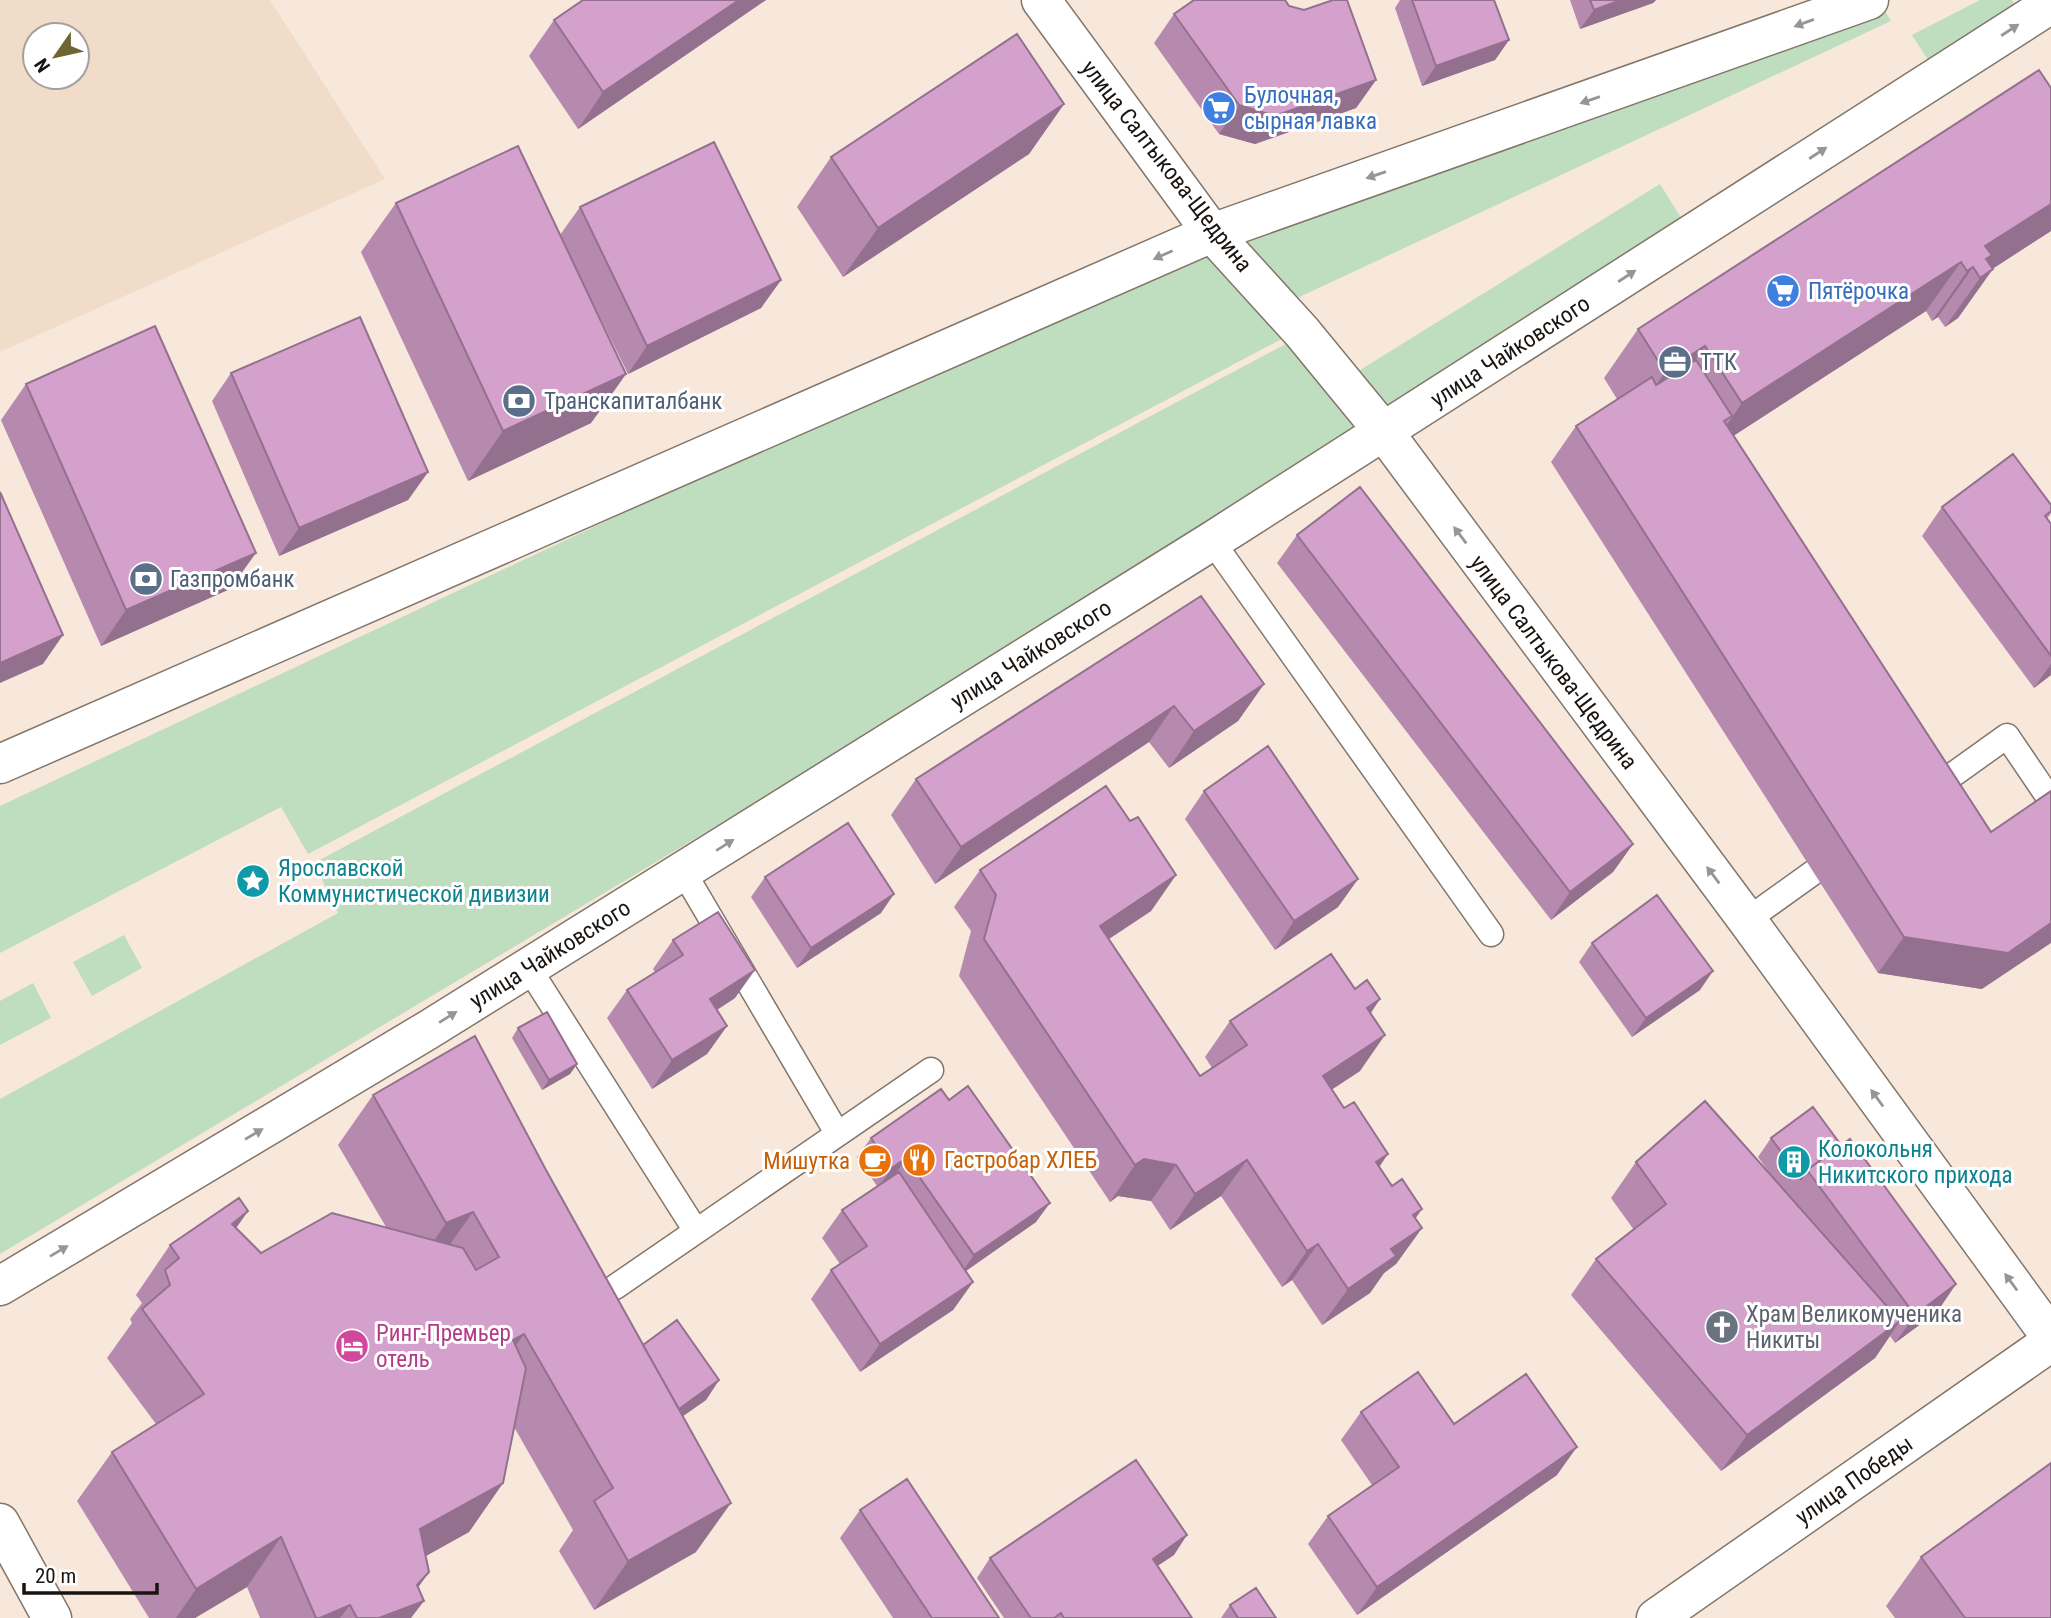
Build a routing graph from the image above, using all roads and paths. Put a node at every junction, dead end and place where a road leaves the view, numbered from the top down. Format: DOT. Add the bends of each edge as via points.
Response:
graph roads {
  1 [pos="1041,0"];
  2 [pos="1868,0"];
  3 [pos="2051,4"];
  4 [pos="1212,233"];
  5 [pos="1384,432"];
  6 [pos="1212,541"];
  7 [pos="0,764"];
  8 [pos="1920,798"];
  9 [pos="2051,801"];
  10 [pos="683,871"];
  11 [pos="1814,872"];
  12 [pos="1746,920"];
  13 [pos="1491,934"];
  14 [pos="528,967"];
  15 [pos="931,1069"];
  16 [pos="838,1133"];
  17 [pos="696,1231"];
  18 [pos="0,1286"];
  19 [pos="615,1287"];
  20 [pos="2051,1339"];
  21 [pos="0,1523"];
  22 [pos="52,1618"];
  23 [pos="1656,1618"];
  1 -- 4 [label="street, улица Салтыкова-Щедрина"];
  2 -- 4 [label="street, one-way"];
  5 -- 3 [label="street, улица Чайковского, one-way"];
  4 -- 5 [label="street, улица Салтыкова-Щедрина"];
  4 -- 7 [label="street, one-way"];
  5 -- 6 [label="street, улица Чайковского"];
  12 -- 5 [label="street, улица Салтыкова-Щедрина, one-way"];
  10 -- 6 [label="street, улица Чайковского, one-way"];
  6 -- 13 [label="lane"];
  8 -- 9 [label="lane" via="2007,736"];
  10 -- 14 [label="street, улица Чайковского"];
  10 -- 16 [label="lane"];
  11 -- 12 [label="lane"];
  20 -- 12 [label="street, улица Салтыкова-Щедрина, one-way"];
  14 -- 17 [label="lane"];
  18 -- 14 [label="street, улица Чайковского, one-way"];
  15 -- 16 [label="lane"];
  16 -- 17 [label="lane"];
  17 -- 19 [label="lane"];
  20 -- 23 [label="street, улица Победы"];
  21 -- 22 [label="street"];
}
